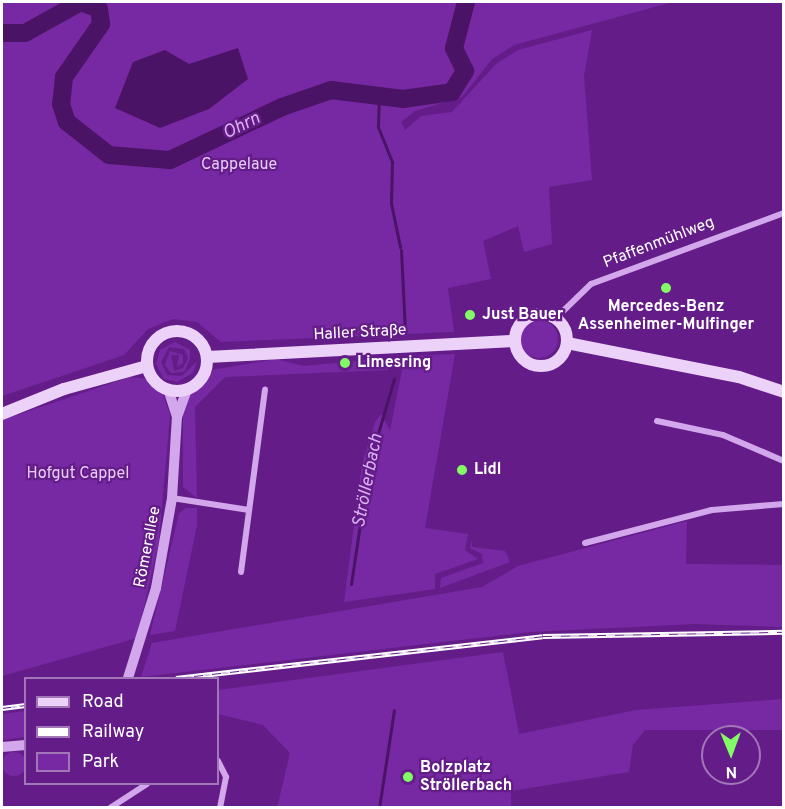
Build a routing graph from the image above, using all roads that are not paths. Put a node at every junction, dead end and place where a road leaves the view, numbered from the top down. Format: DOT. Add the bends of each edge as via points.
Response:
graph roads {
  1 [pos="783,213"];
  2 [pos="556,318"];
  3 [pos="514,342"];
  4 [pos="567,343"];
  5 [pos="207,357"];
  6 [pos="147,366"];
  7 [pos="187,389"];
  8 [pos="168,390"];
  9 [pos="265,390"];
  10 [pos="783,392"];
  11 [pos="2,414"];
  12 [pos="177,417"];
  13 [pos="657,421"];
  14 [pos="783,461"];
  15 [pos="172,498"];
  16 [pos="783,504"];
  17 [pos="249,510"];
  18 [pos="585,543"];
  19 [pos="241,572"];
  20 [pos="128,677"];
  21 [pos="24,745"];
  22 [pos="2,747"];
  23 [pos="219,763"];
  24 [pos="144,785"];
  25 [pos="110,807"];
  26 [pos="220,807"];
  1 -- 2 [label="street, Pfaffenmühlweg" via="602,279 563,306"];
  2 -- 3 [label="main road" via="541,313 525,318"];
  2 -- 4 [label="main road"];
  3 -- 4 [label="main road" via="520,356 541,366 561,357"];
  3 -- 5 [label="main road, Haller Straße"];
  4 -- 10 [label="main road" via="739,377"];
  5 -- 6 [label="main road" via="191,334 172,331 150,347"];
  5 -- 7 [label="main road" via="202,376"];
  6 -- 8 [label="main road" via="154,381"];
  6 -- 11 [label="main road" via="64,389"];
  7 -- 8 [label="main road"];
  7 -- 12 [label="street, Römerallee"];
  8 -- 12 [label="street, Römerallee"];
  9 -- 17 [label="street"];
  12 -- 15 [label="street, Römerallee"];
  13 -- 14 [label="street" via="723,435"];
  15 -- 17 [label="street"];
  15 -- 20 [label="street, Römerallee" via="156,588"];
  16 -- 18 [label="street" via="682,518"];
  17 -- 19 [label="street"];
  21 -- 22 [label="street"];
  23 -- 26 [label="street" via="226,777"];
  24 -- 25 [label="street"];
}
